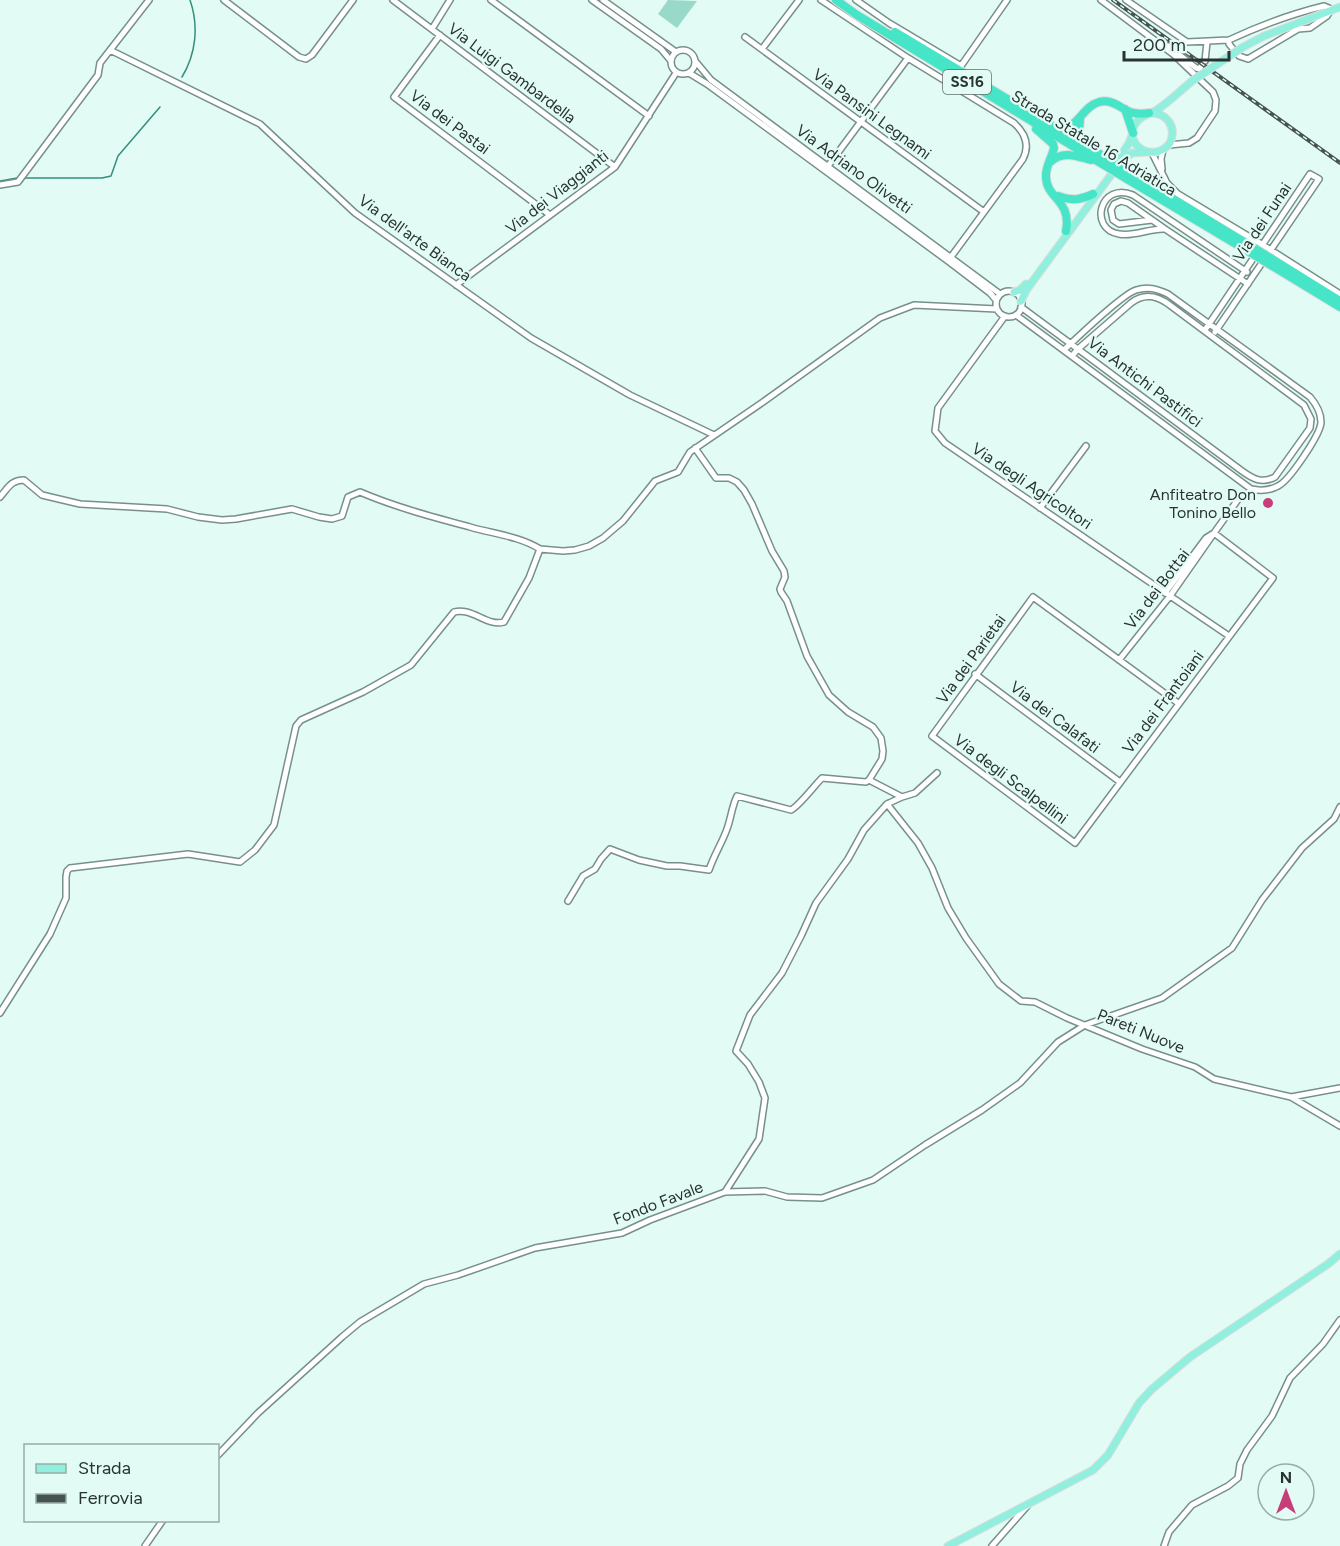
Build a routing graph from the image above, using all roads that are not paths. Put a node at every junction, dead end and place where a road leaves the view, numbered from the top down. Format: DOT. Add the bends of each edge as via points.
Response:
graph roads {
  1 [pos="149,0"];
  2 [pos="224,0"];
  3 [pos="353,0"];
  4 [pos="393,0"];
  5 [pos="450,0"];
  6 [pos="491,0"];
  7 [pos="592,0"];
  8 [pos="603,0"];
  9 [pos="799,0"];
  10 [pos="821,0"];
  11 [pos="836,0"];
  12 [pos="844,0"];
  13 [pos="856,0"];
  14 [pos="1007,0"];
  15 [pos="1101,0"];
  16 [pos="1126,0"];
  17 [pos="1340,7"];
  18 [pos="1331,9"];
  19 [pos="432,29"];
  20 [pos="440,35"];
  21 [pos="745,37"];
  22 [pos="1229,40"];
  23 [pos="1156,41"];
  24 [pos="1207,42"];
  25 [pos="762,49"];
  26 [pos="110,50"];
  27 [pos="676,52"];
  28 [pos="908,58"];
  29 [pos="671,62"];
  30 [pos="696,62"];
  31 [pos="676,73"];
  32 [pos="689,73"];
  33 [pos="1168,101"];
  34 [pos="1125,109"];
  35 [pos="1013,110"];
  36 [pos="1149,113"];
  37 [pos="1082,114"];
  38 [pos="649,116"];
  39 [pos="1167,118"];
  40 [pos="861,122"];
  41 [pos="1046,123"];
  42 [pos="1173,131"];
  43 [pos="1133,133"];
  44 [pos="1184,143"];
  45 [pos="1084,146"];
  46 [pos="1166,148"];
  47 [pos="1150,153"];
  48 [pos="1101,159"];
  49 [pos="1120,159"];
  50 [pos="1049,163"];
  51 [pos="828,166"];
  52 [pos="615,168"];
  53 [pos="1163,174"];
  54 [pos="0,185"];
  55 [pos="1093,194"];
  56 [pos="1054,195"];
  57 [pos="984,212"];
  58 [pos="1163,215"];
  59 [pos="550,216"];
  60 [pos="1152,220"];
  61 [pos="1156,227"];
  62 [pos="1066,231"];
  63 [pos="1263,245"];
  64 [pos="1271,258"];
  65 [pos="949,259"];
  66 [pos="1246,271"];
  67 [pos="1253,276"];
  68 [pos="1240,279"];
  69 [pos="1248,284"];
  70 [pos="456,285"];
  71 [pos="1025,288"];
  72 [pos="1014,292"];
  73 [pos="1000,294"];
  74 [pos="1340,294"];
  75 [pos="996,300"];
  76 [pos="1340,301"];
  77 [pos="1021,304"];
  78 [pos="1184,305"];
  79 [pos="1340,307"];
  80 [pos="997,309"];
  81 [pos="1179,312"];
  82 [pos="1016,315"];
  83 [pos="1005,316"];
  84 [pos="1209,324"];
  85 [pos="1217,329"];
  86 [pos="1205,330"];
  87 [pos="1212,336"];
  88 [pos="1071,344"];
  89 [pos="1078,349"];
  90 [pos="1064,350"];
  91 [pos="1072,356"];
  92 [pos="714,435"];
  93 [pos="1086,446"];
  94 [pos="695,448"];
  95 [pos="1242,494"];
  96 [pos="0,497"];
  97 [pos="1040,508"];
  98 [pos="1214,533"];
  99 [pos="540,549"];
  100 [pos="1168,594"];
  101 [pos="1229,636"];
  102 [pos="1119,660"];
  103 [pos="975,674"];
  104 [pos="1178,703"];
  105 [pos="932,736"];
  106 [pos="937,773"];
  107 [pos="869,780"];
  108 [pos="1120,782"];
  109 [pos="902,797"];
  110 [pos="887,804"];
  111 [pos="1340,807"];
  112 [pos="1075,843"];
  113 [pos="568,901"];
  114 [pos="0,1013"];
  115 [pos="1085,1025"];
  116 [pos="1340,1088"];
  117 [pos="1291,1097"];
  118 [pos="1340,1126"];
  119 [pos="725,1192"];
  120 [pos="1340,1254"];
  121 [pos="1340,1320"];
  122 [pos="219,1454"];
  123 [pos="1028,1505"];
  124 [pos="162,1522"];
  125 [pos="145,1546"];
  126 [pos="948,1546"];
  127 [pos="992,1546"];
  128 [pos="1164,1546"];
  1 -- 26 [label="street"];
  2 -- 3 [label="street" via="306,59"];
  4 -- 19 [label="street, Via Luigi Gambardella"];
  5 -- 19 [label="street"];
  6 -- 38 [label="street"];
  7 -- 29 [label="street" via="661,50"];
  8 -- 27 [label="street, Via Adriano Olivetti"];
  9 -- 25 [label="street"];
  10 -- 28 [label="street"];
  11 -- 35 [label="highway, Strada Statale 16 Adriatica / SS16"];
  12 -- 41 [label="highway, Strada Statale 16 Adriatica / SS16"];
  13 -- 14 [label="street" via="961,66"];
  15 -- 23 [label="street"];
  16 -- 24 [label="street" via="1187,42"];
  17 -- 18 [label="main road"];
  18 -- 22 [label="street" via="1324,6 1299,12"];
  18 -- 22 [label="street" via="1328,16 1310,28 1298,29 1248,59 1239,56"];
  18 -- 33 [label="main road, bridge" via="1243,47"];
  19 -- 20 [label="street, Via Luigi Gambardella"];
  20 -- 52 [label="street, Via Luigi Gambardella"];
  20 -- 59 [label="street, Via dei Pastai" via="394,97"];
  21 -- 25 [label="street, Via Pansini Legnami"];
  22 -- 24 [label="street"];
  23 -- 24 [label="street" via="1200,69"];
  23 -- 44 [label="street" via="1211,89 1216,99 1213,115 1199,135"];
  25 -- 40 [label="street, Via Pansini Legnami"];
  26 -- 54 [label="street" via="100,63 98,75 18,182"];
  26 -- 70 [label="street, Via dell'arte Bianca" via="260,124 355,213"];
  27 -- 29 [label="street"];
  27 -- 30 [label="street, Via Adriano Olivetti" via="691,52"];
  28 -- 40 [label="street"];
  28 -- 57 [label="street" via="1014,123 1024,135 1023,159"];
  29 -- 31 [label="street"];
  30 -- 32 [label="street"];
  30 -- 51 [label="street, Via Adriano Olivetti" via="711,80"];
  31 -- 32 [label="street"];
  31 -- 38 [label="street, Via dei Viaggianti"];
  32 -- 65 [label="street, Via Adriano Olivetti"];
  33 -- 36 [label="main road"];
  33 -- 39 [label="main road"];
  34 -- 36 [label="highway"];
  34 -- 37 [label="highway" via="1101,102"];
  34 -- 43 [label="highway"];
  35 -- 48 [label="highway, Strada Statale 16 Adriatica / SS16"];
  35 -- 50 [label="highway" via="1051,140 1054,148"];
  36 -- 39 [label="main road"];
  36 -- 43 [label="main road" via="1138,120"];
  37 -- 41 [label="highway" via="1076,123 1064,129"];
  37 -- 45 [label="highway" via="1078,124"];
  38 -- 52 [label="street, Via dei Viaggianti"];
  39 -- 42 [label="main road"];
  40 -- 51 [label="street"];
  40 -- 57 [label="street, Via Pansini Legnami"];
  41 -- 45 [label="highway, Strada Statale 16 Adriatica / SS16"];
  42 -- 44 [label="street"];
  42 -- 46 [label="main road"];
  43 -- 47 [label="main road" via="1138,146"];
  43 -- 49 [label="main road"];
  44 -- 46 [label="street"];
  45 -- 48 [label="highway, Strada Statale 16 Adriatica / SS16"];
  46 -- 47 [label="main road"];
  46 -- 53 [label="street" via="1161,159"];
  47 -- 49 [label="main road" via="1132,153"];
  47 -- 53 [label="street"];
  48 -- 50 [label="highway" via="1065,154"];
  48 -- 64 [label="highway, Strada Statale 16 Adriatica / SS16, bridge" via="1252,251"];
  49 -- 55 [label="main road"];
  49 -- 71 [label="main road"];
  50 -- 56 [label="highway" via="1047,184"];
  51 -- 65 [label="street, Via Adriano Olivetti"];
  52 -- 59 [label="street, Via dei Viaggianti"];
  53 -- 63 [label="street" via="1178,194"];
  55 -- 56 [label="highway" via="1078,200"];
  55 -- 62 [label="main road"];
  56 -- 62 [label="highway" via="1064,206"];
  57 -- 65 [label="street"];
  58 -- 61 [label="street"];
  58 -- 61 [label="street" via="1127,193 1115,193 1102,205 1102,222 1110,232 1124,235"];
  58 -- 66 [label="street"];
  59 -- 70 [label="street, Via dei Viaggianti"];
  60 -- 60 [label="street" via="1124,202 1117,202 1110,210 1119,224"];
  60 -- 61 [label="street"];
  61 -- 68 [label="street" via="1168,230"];
  62 -- 71 [label="main road"];
  63 -- 64 [label="street"];
  63 -- 64 [label="street, Via dei Funai" via="1310,174 1319,179"];
  63 -- 66 [label="street, Via dei Funai"];
  64 -- 67 [label="street, Via dei Funai"];
  64 -- 74 [label="street"];
  64 -- 76 [label="highway, Strada Statale 16 Adriatica / SS16"];
  64 -- 79 [label="highway, Strada Statale 16 Adriatica / SS16"];
  65 -- 73 [label="street, Via Adriano Olivetti"];
  65 -- 75 [label="street, Via Adriano Olivetti"];
  66 -- 67 [label="street"];
  66 -- 68 [label="street, Via dei Funai"];
  67 -- 69 [label="street, Via dei Funai"];
  68 -- 69 [label="street"];
  68 -- 84 [label="street, Via dei Funai"];
  69 -- 85 [label="street, Via dei Funai"];
  70 -- 92 [label="street, Via dell'arte Bianca" via="548,349 630,395"];
  71 -- 72 [label="main road"];
  71 -- 77 [label="main road"];
  72 -- 73 [label="street"];
  72 -- 77 [label="street"];
  73 -- 75 [label="street"];
  75 -- 80 [label="street"];
  77 -- 82 [label="street"];
  77 -- 88 [label="street, Via Antichi Pastifici"];
  78 -- 81 [label="street"];
  78 -- 84 [label="street"];
  78 -- 88 [label="street" via="1159,290 1139,289"];
  80 -- 83 [label="street"];
  80 -- 92 [label="street" via="914,305 880,318"];
  81 -- 86 [label="street"];
  81 -- 89 [label="street" via="1154,296 1136,299"];
  82 -- 83 [label="street"];
  82 -- 90 [label="street, Via Antichi Pastifici"];
  83 -- 97 [label="street, Via degli Agricoltori" via="938,408 935,431 945,443"];
  84 -- 85 [label="street"];
  84 -- 86 [label="street, Via dei Funai"];
  85 -- 87 [label="street, Via dei Funai"];
  85 -- 91 [label="street, Via Antichi Pastifici" via="1310,397 1319,412 1320,432 1283,483 1275,488 1251,489"];
  86 -- 87 [label="street"];
  87 -- 89 [label="street, Via Antichi Pastifici" via="1304,405 1311,419 1309,431 1275,477 1253,479"];
  88 -- 89 [label="street, Via Antichi Pastifici"];
  88 -- 90 [label="street"];
  89 -- 91 [label="street"];
  90 -- 91 [label="street, Via Antichi Pastifici"];
  92 -- 94 [label="street"];
  93 -- 97 [label="street"];
  94 -- 99 [label="street" via="678,472 655,481 617,528 597,542 575,550"];
  94 -- 107 [label="street" via="714,477 737,482 752,504 784,571 781,592 807,656 829,695 873,727 881,738 882,759"];
  95 -- 98 [label="street, Via dei Bottai"];
  96 -- 99 [label="street" via="11,483 24,480 42,495 80,504 167,509 222,520 292,509 332,519 342,516 348,497 360,492 389,505 515,537"];
  97 -- 100 [label="street, Via degli Agricoltori"];
  98 -- 100 [label="street, Via dei Bottai" via="1206,538"];
  98 -- 101 [label="street, Via dei Frantoiani" via="1273,578"];
  99 -- 114 [label="street" via="504,622 465,611 454,612 411,665 298,723 274,825 240,862 188,854 70,868 66,898 51,934"];
  100 -- 101 [label="street, Via degli Agricoltori"];
  100 -- 102 [label="street, Via dei Bottai"];
  101 -- 104 [label="street, Via dei Frantoiani"];
  102 -- 103 [label="street, Via dei Parietai" via="1033,597"];
  102 -- 104 [label="street"];
  103 -- 105 [label="street, Via dei Parietai"];
  103 -- 108 [label="street, Via dei Calafati"];
  104 -- 108 [label="street, Via dei Frantoiani"];
  105 -- 112 [label="street, Via degli Scalpellini"];
  106 -- 109 [label="street" via="915,793"];
  107 -- 109 [label="street"];
  107 -- 113 [label="street" via="822,778 790,810 737,796 710,870 667,866 610,849 595,869 583,876"];
  108 -- 112 [label="street, Via dei Frantoiani"];
  109 -- 110 [label="street"];
  110 -- 115 [label="street" via="918,843 948,909 999,984 1021,1000 1035,1002"];
  110 -- 119 [label="street" via="864,830 816,903 782,973 750,1015 736,1051 759,1082 765,1098 763,1116 759,1139"];
  111 -- 115 [label="street, Pareti Nuove" via="1334,819 1302,848 1262,900 1232,948 1162,998"];
  115 -- 117 [label="street, Pareti Nuove" via="1195,1067 1214,1079"];
  115 -- 119 [label="street, Fondo Favale" via="1058,1042 1020,1083 864,1185 812,1199 765,1191"];
  116 -- 117 [label="street, Pareti Nuove"];
  117 -- 118 [label="street"];
  119 -- 122 [label="street, Fondo Favale" via="622,1233 535,1248 404,1294 342,1337"];
  120 -- 123 [label="main road" via="1190,1357 1152,1389 1094,1470"];
  121 -- 128 [label="street" via="1290,1378 1272,1416 1247,1450 1238,1478 1192,1505 1169,1532"];
  123 -- 126 [label="main road"];
  123 -- 127 [label="street"];
  124 -- 125 [label="street"];
}
